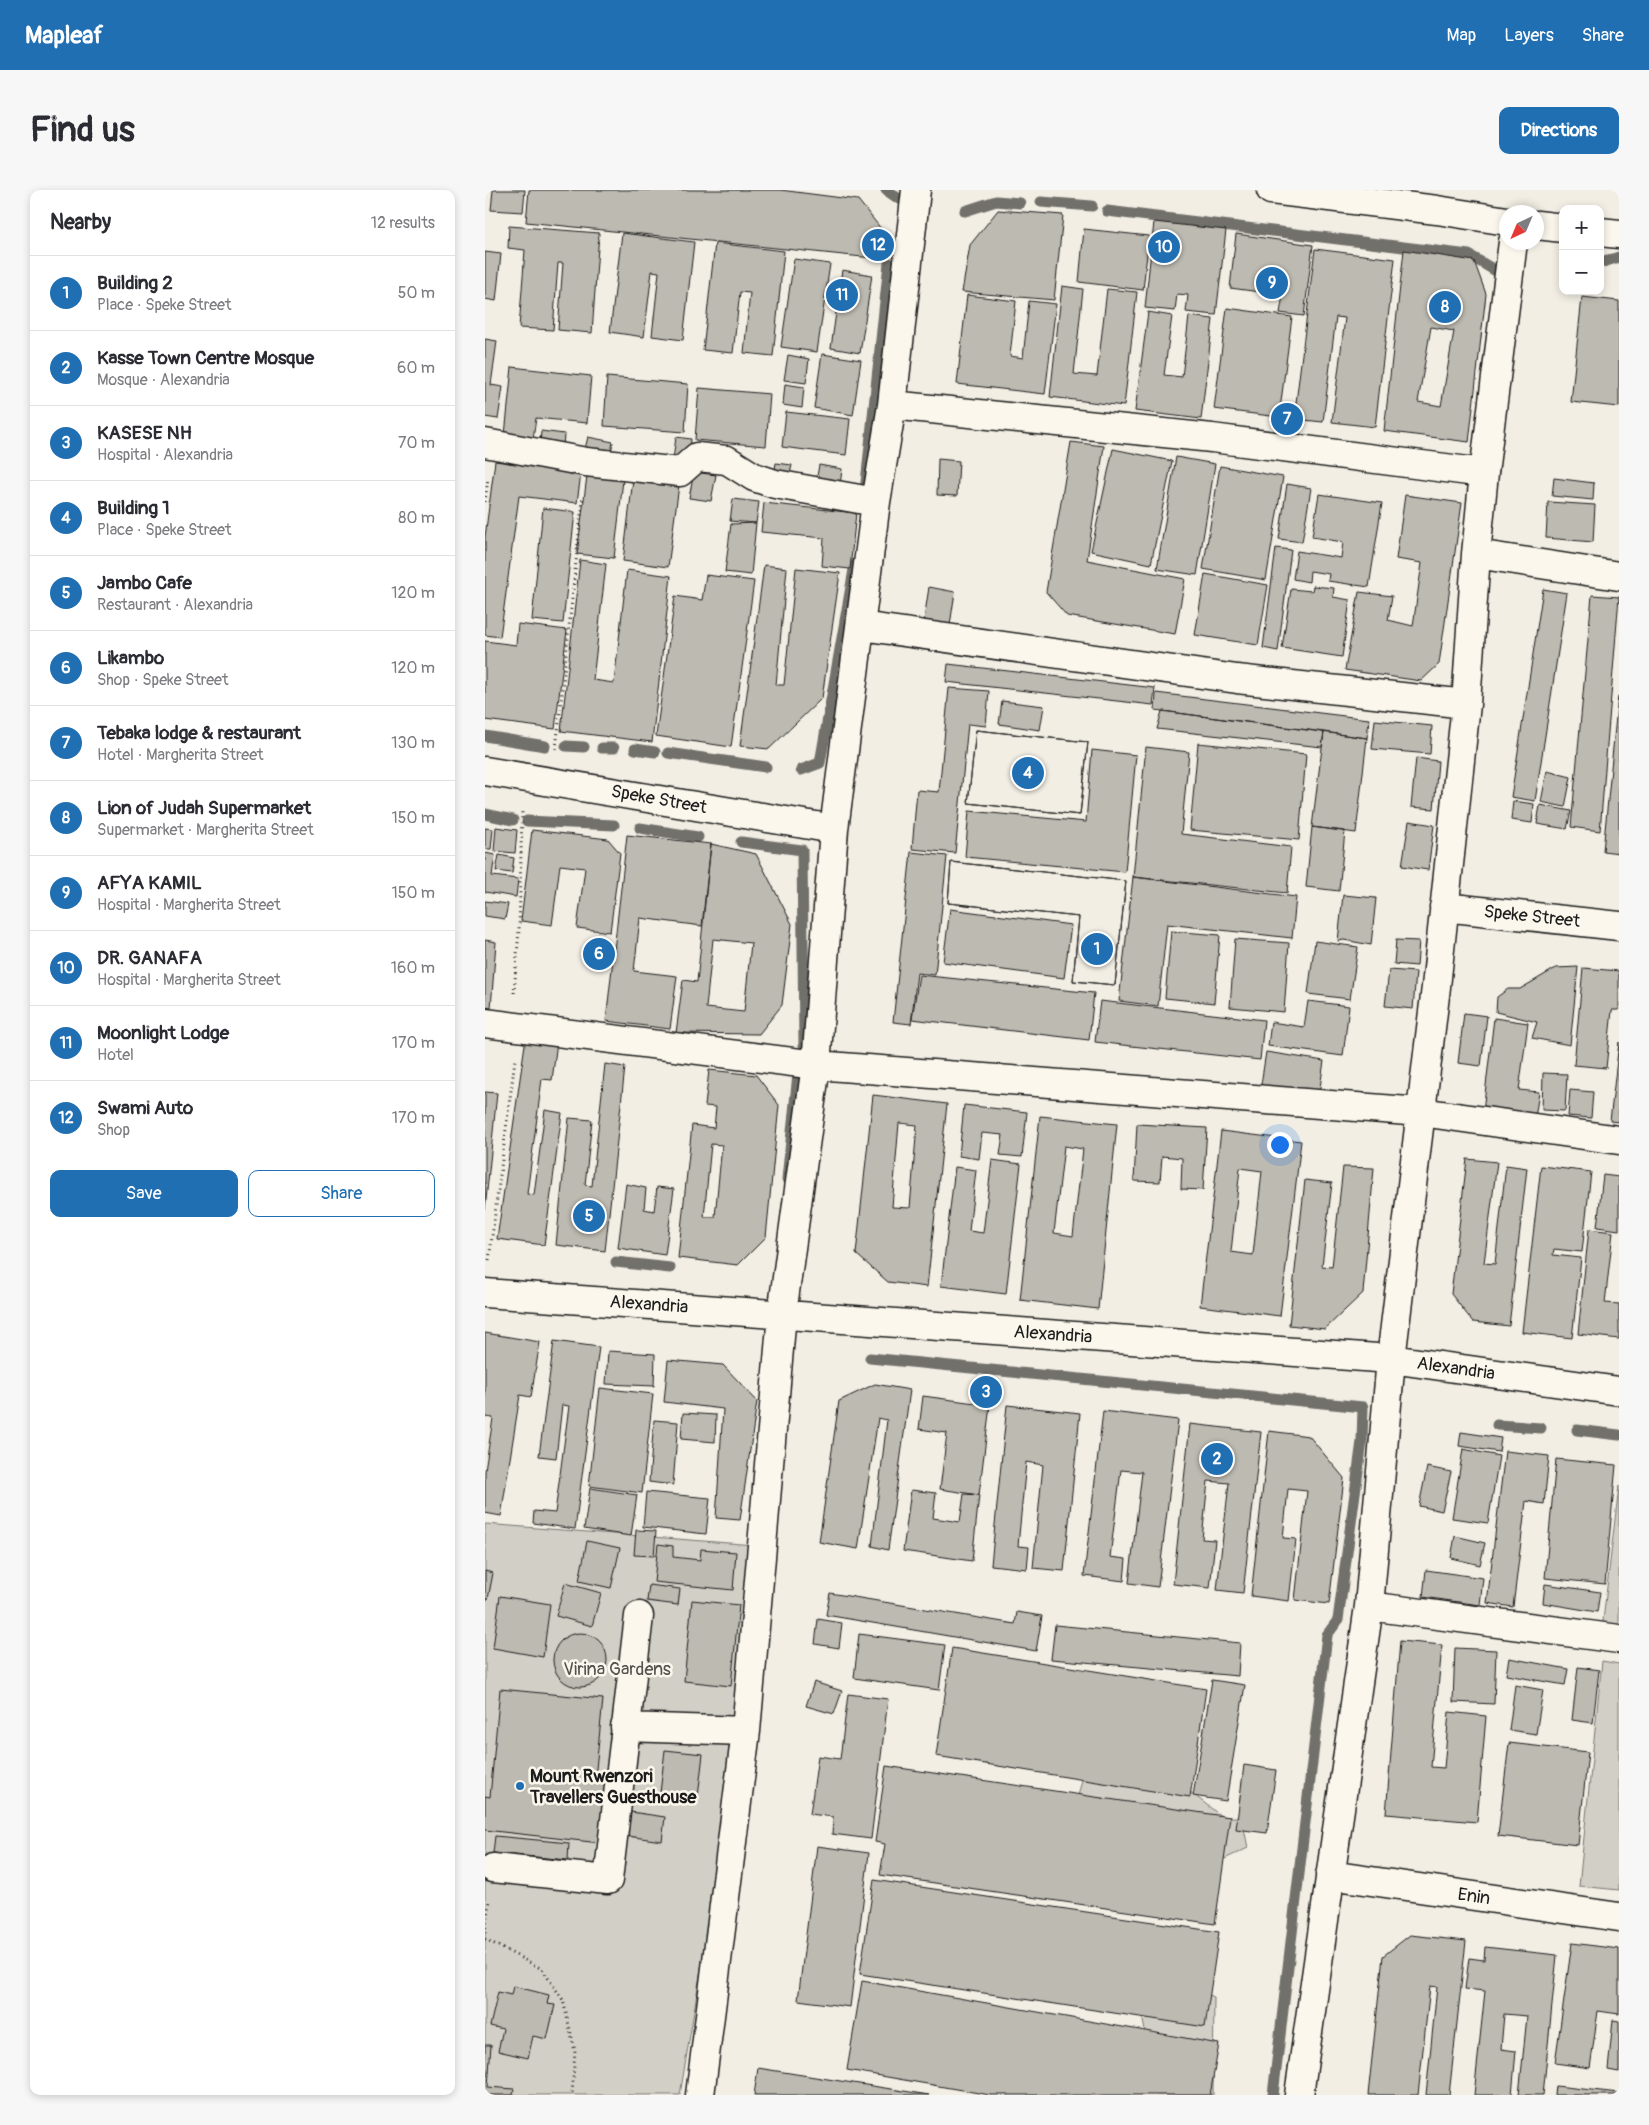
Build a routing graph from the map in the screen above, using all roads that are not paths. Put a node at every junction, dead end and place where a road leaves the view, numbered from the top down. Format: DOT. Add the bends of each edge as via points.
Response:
graph roads {
  1 [pos="916,190"];
  2 [pos="1271,190"];
  3 [pos="1499,220"];
  4 [pos="1544,226"];
  5 [pos="1559,228"];
  6 [pos="1604,232"];
  7 [pos="1619,234"];
  8 [pos="1512,250"];
  9 [pos="891,405"];
  10 [pos="485,443"];
  11 [pos="1484,473"];
  12 [pos="876,502"];
  13 [pos="1476,554"];
  14 [pos="1619,576"];
  15 [pos="861,626"];
  16 [pos="1466,704"];
  17 [pos="485,772"];
  18 [pos="834,828"];
  19 [pos="1444,907"];
  20 [pos="1619,926"];
  21 [pos="485,1023"];
  22 [pos="817,1065"];
  23 [pos="1421,1112"];
  24 [pos="1619,1140"];
  25 [pos="485,1292"];
  26 [pos="782,1314"];
  27 [pos="1391,1359"];
  28 [pos="1619,1391"];
  29 [pos="1369,1606"];
  30 [pos="639,1616"];
  31 [pos="1619,1638"];
  32 [pos="625,1727"];
  33 [pos="745,1732"];
  34 [pos="493,1868"];
  35 [pos="1330,1876"];
  36 [pos="1619,1917"];
  37 [pos="700,2095"];
  38 [pos="1299,2095"];
  1 -- 9 [label="street"];
  2 -- 3 [label="street"];
  4 -- 5 [label="street"];
  6 -- 7 [label="street"];
  8 -- 11 [label="street"];
  9 -- 11 [label="street" via="1212,438"];
  9 -- 12 [label="street"];
  10 -- 12 [label="street" via="586,462 680,472 697,457 727,460 754,477 775,484"];
  11 -- 13 [label="street"];
  12 -- 15 [label="street"];
  13 -- 14 [label="street"];
  13 -- 16 [label="street"];
  15 -- 16 [label="street" via="1237,679"];
  15 -- 18 [label="street"];
  16 -- 19 [label="street"];
  17 -- 18 [label="street, Speke Street"];
  18 -- 22 [label="street"];
  19 -- 20 [label="street, Speke Street"];
  19 -- 23 [label="street"];
  21 -- 22 [label="street"];
  22 -- 23 [label="street"];
  22 -- 26 [label="street"];
  23 -- 24 [label="street"];
  23 -- 27 [label="street"];
  25 -- 26 [label="street, Alexandria"];
  26 -- 27 [label="street, Alexandria"];
  26 -- 33 [label="street"];
  27 -- 28 [label="street, Alexandria"];
  27 -- 29 [label="street"];
  29 -- 31 [label="street"];
  29 -- 35 [label="street"];
  30 -- 32 [label="street"];
  32 -- 33 [label="street"];
  32 -- 34 [label="street" via="608,1880"];
  33 -- 37 [label="street"];
  35 -- 36 [label="street, Enin"];
  35 -- 38 [label="street"];
}
